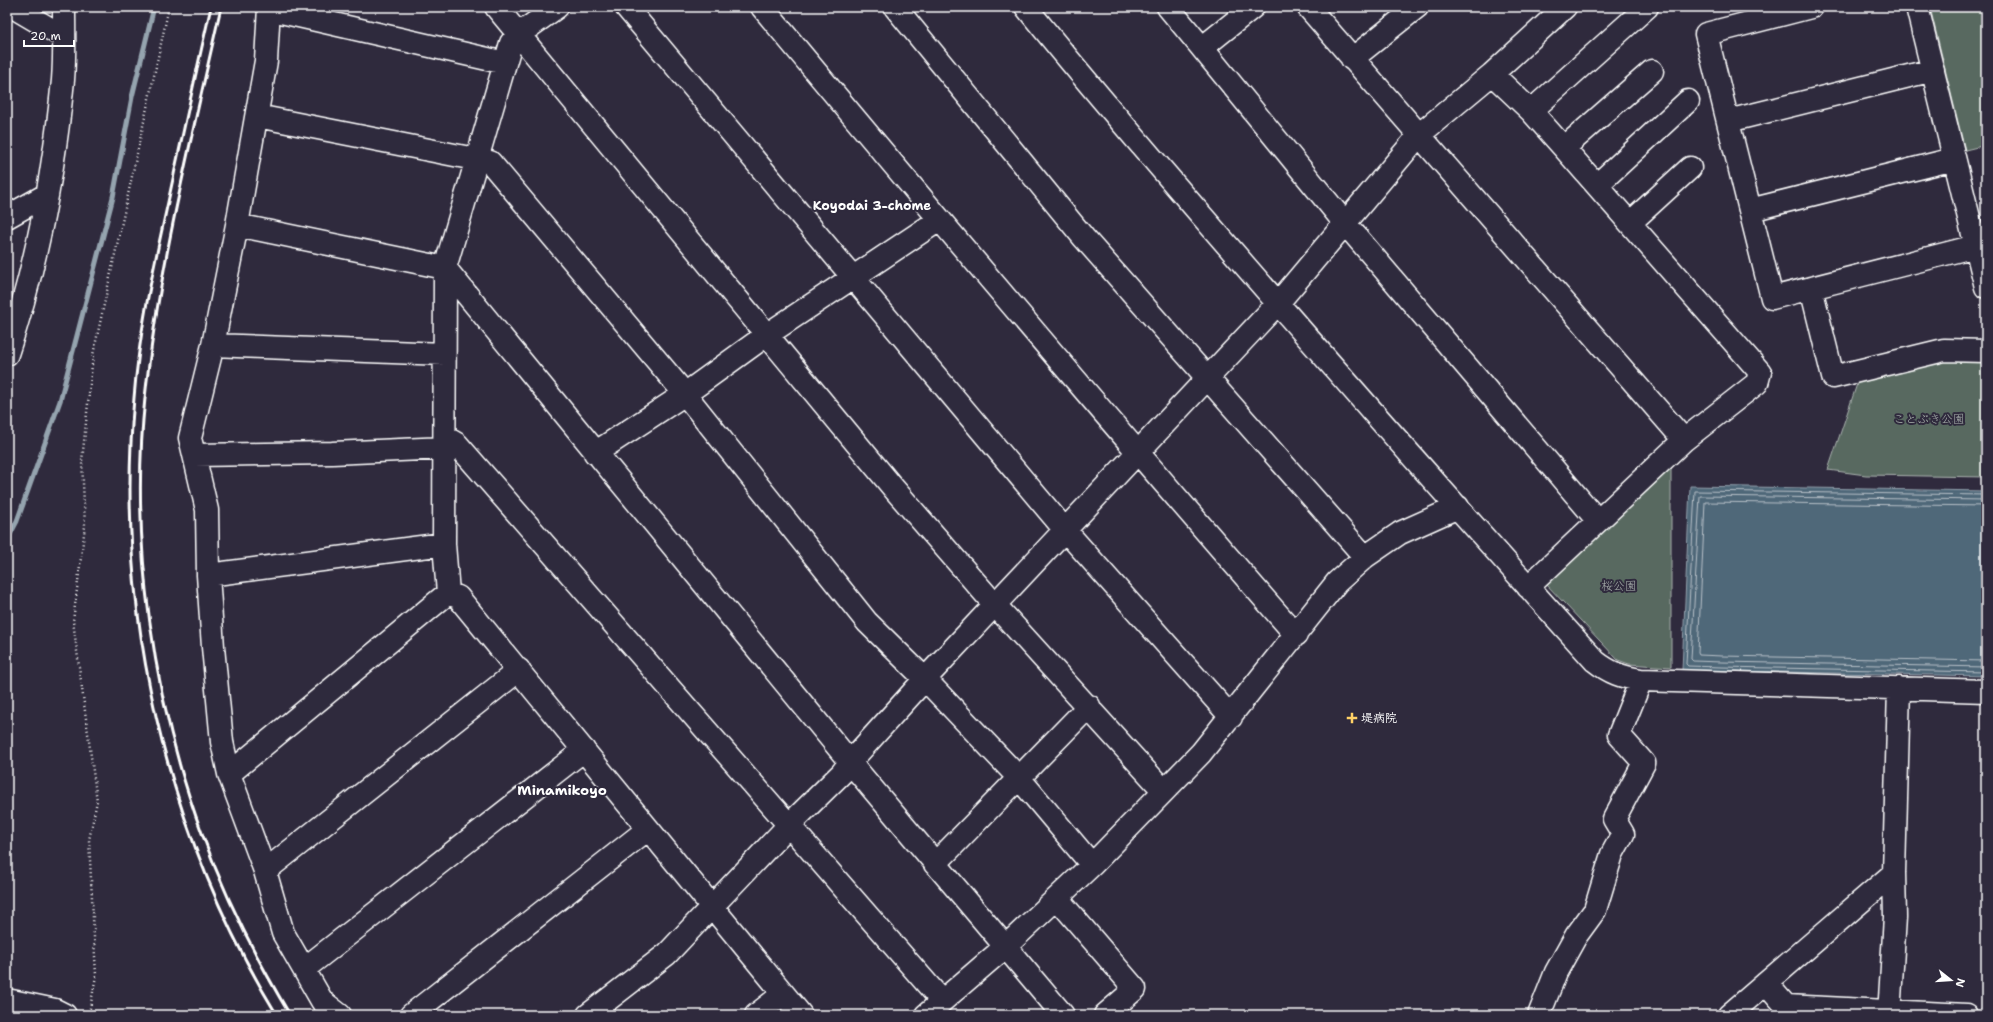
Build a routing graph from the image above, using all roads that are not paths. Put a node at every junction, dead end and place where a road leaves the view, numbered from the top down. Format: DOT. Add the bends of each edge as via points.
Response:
graph roads {
  1 [pos="13,7"];
  2 [pos="64,7"];
  3 [pos="496,7"];
  4 [pos="557,7"];
  5 [pos="626,7"];
  6 [pos="762,7"];
  7 [pos="894,7"];
  8 [pos="1026,7"];
  9 [pos="1168,7"];
  10 [pos="1253,7"];
  11 [pos="1308,7"];
  12 [pos="1417,7"];
  13 [pos="1564,7"];
  14 [pos="1647,7"];
  15 [pos="1811,7"];
  16 [pos="1917,7"];
  17 [pos="269,8"];
  18 [pos="518,35"];
  19 [pos="64,37"];
  20 [pos="1202,48"];
  21 [pos="1352,59"];
  22 [pos="505,63"];
  23 [pos="1932,70"];
  24 [pos="1652,71"];
  25 [pos="1492,74"];
  26 [pos="1688,101"];
  27 [pos="1530,111"];
  28 [pos="256,116"];
  29 [pos="1728,121"];
  30 [pos="1420,134"];
  31 [pos="1564,148"];
  32 [pos="1954,159"];
  33 [pos="477,160"];
  34 [pos="1690,168"];
  35 [pos="1597,185"];
  36 [pos="46,195"];
  37 [pos="1750,210"];
  38 [pos="7,217"];
  39 [pos="939,220"];
  40 [pos="1344,222"];
  41 [pos="1630,223"];
  42 [pos="237,225"];
  43 [pos="1976,246"];
  44 [pos="445,268"];
  45 [pos="853,277"];
  46 [pos="1986,287"];
  47 [pos="1811,288"];
  48 [pos="1278,303"];
  49 [pos="768,334"];
  50 [pos="213,345"];
  51 [pos="1986,351"];
  52 [pos="7,354"];
  53 [pos="444,354"];
  54 [pos="1208,379"];
  55 [pos="685,394"];
  56 [pos="1684,440"];
  57 [pos="445,442"];
  58 [pos="596,453"];
  59 [pos="1137,454"];
  60 [pos="194,455"];
  61 [pos="1458,507"];
  62 [pos="1598,521"];
  63 [pos="1065,530"];
  64 [pos="444,544"];
  65 [pos="1365,557"];
  66 [pos="208,575"];
  67 [pos="1528,587"];
  68 [pos="448,593"];
  69 [pos="995,605"];
  70 [pos="1296,635"];
  71 [pos="519,670"];
  72 [pos="925,679"];
  73 [pos="1641,680"];
  74 [pos="1899,688"];
  75 [pos="1986,691"];
  76 [pos="1089,706"];
  77 [pos="1231,717"];
  78 [pos="584,750"];
  79 [pos="850,762"];
  80 [pos="229,774"];
  81 [pos="1019,778"];
  82 [pos="1164,791"];
  83 [pos="789,825"];
  84 [pos="648,829"];
  85 [pos="936,864"];
  86 [pos="1092,865"];
  87 [pos="265,871"];
  88 [pos="1894,873"];
  89 [pos="1057,898"];
  90 [pos="712,907"];
  91 [pos="1005,948"];
  92 [pos="304,969"];
  93 [pos="1766,983"];
  94 [pos="783,994"];
  95 [pos="7,1000"];
  96 [pos="933,1011"];
  97 [pos="1889,1013"];
  98 [pos="65,1015"];
  99 [pos="340,1015"];
  100 [pos="411,1015"];
  101 [pos="588,1015"];
  102 [pos="756,1015"];
  103 [pos="801,1015"];
  104 [pos="1063,1015"];
  105 [pos="1105,1015"];
  106 [pos="1539,1015"];
  107 [pos="1729,1015"];
  108 [pos="1967,1015"];
  1 -- 19 [label="street"];
  2 -- 19 [label="street"];
  3 -- 18 [label="street"];
  4 -- 18 [label="street"];
  5 -- 45 [label="street"];
  6 -- 39 [label="street"];
  7 -- 54 [label="street" via="1084,238"];
  8 -- 48 [label="street"];
  9 -- 20 [label="street"];
  10 -- 20 [label="street"];
  11 -- 21 [label="street"];
  12 -- 21 [label="street"];
  13 -- 25 [label="street"];
  14 -- 27 [label="street"];
  15 -- 29 [label="street" via="1706,34"];
  16 -- 23 [label="street"];
  17 -- 22 [label="street"];
  17 -- 28 [label="street" via="266,61"];
  18 -- 22 [label="street" via="511,43"];
  18 -- 49 [label="street"];
  19 -- 36 [label="street" via="63,79"];
  20 -- 40 [label="street"];
  21 -- 30 [label="street"];
  22 -- 33 [label="street"];
  23 -- 29 [label="street"];
  23 -- 32 [label="street"];
  24 -- 31 [label="street"];
  25 -- 27 [label="street"];
  25 -- 30 [label="street"];
  26 -- 35 [label="street"];
  27 -- 31 [label="street"];
  28 -- 33 [label="street"];
  28 -- 42 [label="street"];
  29 -- 37 [label="street"];
  30 -- 40 [label="street"];
  30 -- 56 [label="street"];
  31 -- 35 [label="street"];
  32 -- 37 [label="street"];
  32 -- 43 [label="street"];
  33 -- 44 [label="street"];
  33 -- 55 [label="street" via="490,162"];
  34 -- 41 [label="street"];
  35 -- 41 [label="street"];
  36 -- 38 [label="street"];
  36 -- 52 [label="street" via="22,311"];
  37 -- 47 [label="street" via="1772,298"];
  39 -- 45 [label="street"];
  39 -- 59 [label="street"];
  40 -- 48 [label="street"];
  40 -- 62 [label="street"];
  41 -- 56 [label="street" via="1760,372 1757,383"];
  42 -- 44 [label="street"];
  42 -- 50 [label="street"];
  43 -- 46 [label="street"];
  43 -- 47 [label="street"];
  44 -- 53 [label="street"];
  44 -- 58 [label="street"];
  45 -- 49 [label="street"];
  45 -- 63 [label="street"];
  47 -- 51 [label="street" via="1832,377 1944,350"];
  48 -- 54 [label="street"];
  48 -- 61 [label="street"];
  49 -- 55 [label="street"];
  49 -- 69 [label="street" via="895,490"];
  50 -- 53 [label="street"];
  50 -- 60 [label="street" via="190,438"];
  53 -- 57 [label="street"];
  54 -- 59 [label="street"];
  54 -- 65 [label="street"];
  55 -- 58 [label="street"];
  55 -- 72 [label="street" via="867,622"];
  56 -- 62 [label="street"];
  57 -- 60 [label="street" via="332,453"];
  57 -- 64 [label="street"];
  57 -- 83 [label="street" via="457,444"];
  58 -- 79 [label="street"];
  59 -- 63 [label="street"];
  59 -- 70 [label="street"];
  60 -- 66 [label="street" via="207,510"];
  61 -- 65 [label="street" via="1400,533"];
  61 -- 67 [label="street"];
  62 -- 67 [label="street"];
  63 -- 69 [label="street"];
  63 -- 77 [label="street"];
  64 -- 66 [label="street"];
  64 -- 68 [label="street"];
  65 -- 70 [label="street" via="1337,582"];
  66 -- 80 [label="street" via="222,735"];
  67 -- 73 [label="street" via="1595,661 1608,671"];
  68 -- 71 [label="street" via="458,597"];
  68 -- 80 [label="street"];
  69 -- 72 [label="street"];
  69 -- 76 [label="street"];
  70 -- 77 [label="street"];
  71 -- 78 [label="street"];
  71 -- 87 [label="street"];
  72 -- 79 [label="street"];
  72 -- 81 [label="street"];
  73 -- 74 [label="street"];
  73 -- 106 [label="street" via="1619,735 1644,763 1614,819 1623,834 1612,854 1595,910 1576,936 1556,972"];
  74 -- 75 [label="street"];
  74 -- 88 [label="street"];
  76 -- 81 [label="street"];
  76 -- 82 [label="street"];
  77 -- 82 [label="street" via="1201,754"];
  78 -- 84 [label="street"];
  78 -- 92 [label="street"];
  79 -- 83 [label="street"];
  79 -- 85 [label="street"];
  80 -- 87 [label="street"];
  81 -- 85 [label="street"];
  81 -- 86 [label="street"];
  82 -- 86 [label="street"];
  83 -- 90 [label="street"];
  83 -- 96 [label="street"];
  84 -- 90 [label="street"];
  84 -- 100 [label="street"];
  85 -- 91 [label="street"];
  86 -- 89 [label="street"];
  87 -- 92 [label="street" via="283,933"];
  88 -- 93 [label="street"];
  88 -- 97 [label="street" via="1895,917"];
  89 -- 91 [label="street"];
  89 -- 105 [label="street" via="1135,989"];
  90 -- 94 [label="street"];
  90 -- 101 [label="street" via="668,954"];
  91 -- 96 [label="street"];
  91 -- 104 [label="street"];
  92 -- 99 [label="street" via="322,1001"];
  93 -- 97 [label="street" via="1786,1006"];
  93 -- 107 [label="street"];
  94 -- 102 [label="street"];
  94 -- 103 [label="street"];
  95 -- 98 [label="street" via="55,1010"];
  97 -- 108 [label="street"];
}
